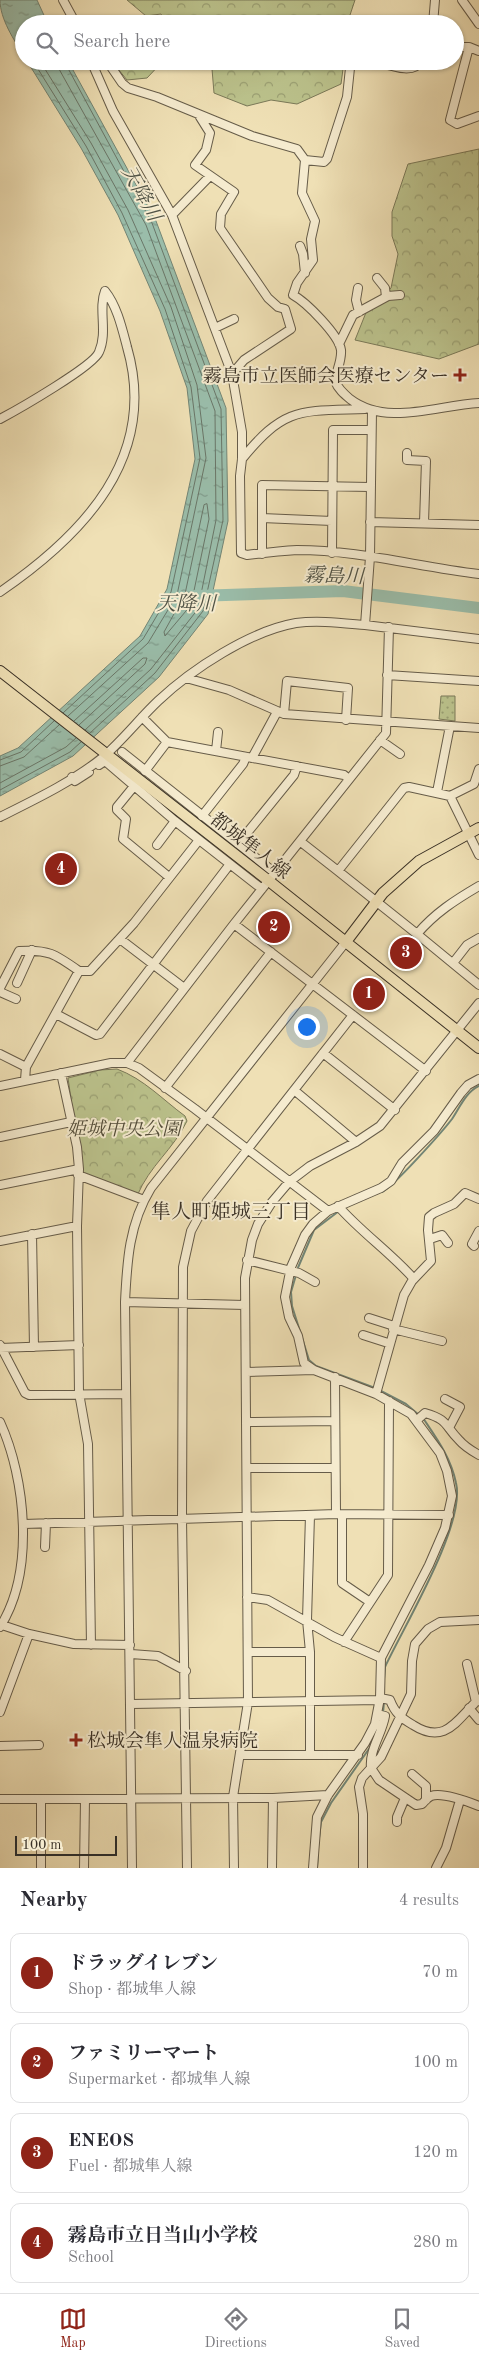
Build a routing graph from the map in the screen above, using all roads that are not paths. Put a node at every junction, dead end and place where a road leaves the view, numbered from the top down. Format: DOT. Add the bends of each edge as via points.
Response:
graph roads {
  1 [pos="63,0"];
  2 [pos="435,0"];
  3 [pos="462,0"];
  4 [pos="476,13"];
  5 [pos="71,15"];
  6 [pos="434,15"];
  7 [pos="479,24"];
  8 [pos="464,47"];
  9 [pos="469,47"];
  10 [pos="479,51"];
  11 [pos="464,66"];
  12 [pos="95,70"];
  13 [pos="114,70"];
  14 [pos="350,70"];
  15 [pos="463,70"];
  16 [pos="198,114"];
  17 [pos="479,116"];
  18 [pos="306,160"];
  19 [pos="210,176"];
  20 [pos="172,215"];
  21 [pos="300,246"];
  22 [pos="313,260"];
  23 [pos="320,265"];
  24 [pos="305,273"];
  25 [pos="377,278"];
  26 [pos="358,288"];
  27 [pos="292,295"];
  28 [pos="400,295"];
  29 [pos="386,297"];
  30 [pos="285,309"];
  31 [pos="359,312"];
  32 [pos="234,319"];
  33 [pos="215,328"];
  34 [pos="339,344"];
  35 [pos="232,374"];
  36 [pos="479,404"];
  37 [pos="369,410"];
  38 [pos="0,419"];
  39 [pos="371,430"];
  40 [pos="407,453"];
  41 [pos="242,459"];
  42 [pos="333,486"];
  43 [pos="370,487"];
  44 [pos="262,518"];
  45 [pos="332,521"];
  46 [pos="370,522"];
  47 [pos="424,523"];
  48 [pos="479,525"];
  49 [pos="332,553"];
  50 [pos="262,554"];
  51 [pos="370,558"];
  52 [pos="479,574"];
  53 [pos="0,592"];
  54 [pos="365,623"];
  55 [pos="389,627"];
  56 [pos="479,639"];
  57 [pos="0,671"];
  58 [pos="387,675"];
  59 [pos="186,678"];
  60 [pos="479,681"];
  61 [pos="280,713"];
  62 [pos="142,717"];
  63 [pos="346,720"];
  64 [pos="387,723"];
  65 [pos="450,726"];
  66 [pos="479,728"];
  67 [pos="218,732"];
  68 [pos="380,740"];
  69 [pos="167,742"];
  70 [pos="216,751"];
  71 [pos="104,752"];
  72 [pos="122,752"];
  73 [pos="400,754"];
  74 [pos="249,758"];
  75 [pos="297,766"];
  76 [pos="479,769"];
  77 [pos="145,771"];
  78 [pos="72,777"];
  79 [pos="349,779"];
  80 [pos="135,785"];
  81 [pos="437,792"];
  82 [pos="450,796"];
  83 [pos="202,816"];
  84 [pos="0,817"];
  85 [pos="175,821"];
  86 [pos="479,828"];
  87 [pos="468,834"];
  88 [pos="199,840"];
  89 [pos="301,842"];
  90 [pos="238,844"];
  91 [pos="157,845"];
  92 [pos="479,855"];
  93 [pos="230,864"];
  94 [pos="338,871"];
  95 [pos="169,877"];
  96 [pos="272,877"];
  97 [pos="479,886"];
  98 [pos="262,890"];
  99 [pos="376,902"];
  100 [pos="234,924"];
  101 [pos="417,934"];
  102 [pos="479,938"];
  103 [pos="120,939"];
  104 [pos="345,943"];
  105 [pos="32,950"];
  106 [pos="271,952"];
  107 [pos="453,962"];
  108 [pos="154,964"];
  109 [pos="78,971"];
  110 [pos="17,983"];
  111 [pos="312,983"];
  112 [pos="479,985"];
  113 [pos="0,988"];
  114 [pos="184,988"];
  115 [pos="0,992"];
  116 [pos="16,999"];
  117 [pos="479,1003"];
  118 [pos="56,1014"];
  119 [pos="354,1015"];
  120 [pos="457,1031"];
  121 [pos="479,1048"];
  122 [pos="323,1053"];
  123 [pos="0,1054"];
  124 [pos="127,1063"];
  125 [pos="26,1067"];
  126 [pos="426,1071"];
  127 [pos="61,1073"];
  128 [pos="479,1079"];
  129 [pos="25,1080"];
  130 [pos="0,1086"];
  131 [pos="166,1088"];
  132 [pos="294,1090"];
  133 [pos="395,1110"];
  134 [pos="206,1118"];
  135 [pos="71,1122"];
  136 [pos="0,1137"];
  137 [pos="356,1142"];
  138 [pos="247,1149"];
  139 [pos="79,1172"];
  140 [pos="289,1182"];
  141 [pos="0,1185"];
  142 [pos="144,1200"];
  143 [pos="477,1200"];
  144 [pos="340,1209"];
  145 [pos="328,1211"];
  146 [pos="77,1226"];
  147 [pos="479,1231"];
  148 [pos="32,1234"];
  149 [pos="430,1239"];
  150 [pos="0,1241"];
  151 [pos="448,1243"];
  152 [pos="474,1246"];
  153 [pos="247,1260"];
  154 [pos="294,1271"];
  155 [pos="414,1279"];
  156 [pos="315,1282"];
  157 [pos="125,1302"];
  158 [pos="183,1303"];
  159 [pos="245,1305"];
  160 [pos="369,1318"];
  161 [pos="393,1328"];
  162 [pos="363,1335"];
  163 [pos="442,1341"];
  164 [pos="388,1343"];
  165 [pos="79,1345"];
  166 [pos="0,1347"];
  167 [pos="34,1347"];
  168 [pos="314,1370"];
  169 [pos="246,1372"];
  170 [pos="335,1377"];
  171 [pos="376,1391"];
  172 [pos="79,1393"];
  173 [pos="126,1394"];
  174 [pos="445,1399"];
  175 [pos="389,1401"];
  176 [pos="420,1418"];
  177 [pos="334,1421"];
  178 [pos="0,1422"];
  179 [pos="247,1422"];
  180 [pos="450,1426"];
  181 [pos="479,1455"];
  182 [pos="247,1468"];
  183 [pos="335,1468"];
  184 [pos="390,1514"];
  185 [pos="310,1515"];
  186 [pos="339,1515"];
  187 [pos="449,1515"];
  188 [pos="247,1517"];
  189 [pos="182,1519"];
  190 [pos="88,1520"];
  191 [pos="128,1520"];
  192 [pos="46,1523"];
  193 [pos="24,1524"];
  194 [pos="46,1547"];
  195 [pos="247,1597"];
  196 [pos="370,1602"];
  197 [pos="307,1620"];
  198 [pos="479,1620"];
  199 [pos="1,1626"];
  200 [pos="29,1634"];
  201 [pos="344,1642"];
  202 [pos="91,1645"];
  203 [pos="130,1645"];
  204 [pos="248,1652"];
  205 [pos="310,1652"];
  206 [pos="131,1654"];
  207 [pos="382,1658"];
  208 [pos="467,1664"];
  209 [pos="186,1671"];
  210 [pos="382,1699"];
  211 [pos="477,1700"];
  212 [pos="310,1701"];
  213 [pos="248,1702"];
  214 [pos="131,1704"];
  215 [pos="186,1704"];
  216 [pos="469,1708"];
  217 [pos="0,1712"];
  218 [pos="381,1715"];
  219 [pos="401,1718"];
  220 [pos="479,1720"];
  221 [pos="39,1745"];
  222 [pos="0,1746"];
  223 [pos="310,1754"];
  224 [pos="240,1755"];
  225 [pos="358,1755"];
  226 [pos="372,1768"];
  227 [pos="412,1774"];
  228 [pos="328,1796"];
  229 [pos="234,1797"];
  230 [pos="131,1798"];
  231 [pos="187,1798"];
  232 [pos="273,1798"];
  233 [pos="404,1798"];
  234 [pos="0,1799"];
  235 [pos="41,1799"];
  236 [pos="85,1799"];
  237 [pos="426,1800"];
  238 [pos="460,1800"];
  239 [pos="479,1806"];
  240 [pos="397,1822"];
  241 [pos="41,1868"];
  242 [pos="84,1868"];
  243 [pos="132,1868"];
  244 [pos="187,1868"];
  245 [pos="234,1868"];
  246 [pos="272,1868"];
  247 [pos="313,1868"];
  248 [pos="362,1868"];
  249 [pos="436,1868"];
  1 -- 5 [label="street"];
  2 -- 6 [label="street"];
  3 -- 4 [label="street"];
  4 -- 7 [label="street"];
  8 -- 9 [label="street"];
  9 -- 10 [label="street"];
  9 -- 11 [label="street"];
  12 -- 20 [label="street" via="113,111"];
  13 -- 16 [label="street" via="128,88"];
  14 -- 18 [label="street" via="347,97 327,159 324,162"];
  15 -- 17 [label="street" via="450,120 457,124"];
  16 -- 18 [label="street" via="252,136 297,149"];
  16 -- 19 [label="street" via="210,133 206,150 195,165"];
  18 -- 22 [label="street" via="302,193 315,221 311,239"];
  19 -- 20 [label="street"];
  19 -- 30 [label="street" via="234,192 220,217 222,233 268,298"];
  20 -- 33 [label="street"];
  21 -- 24 [label="street"];
  22 -- 23 [label="street"];
  22 -- 24 [label="street"];
  24 -- 27 [label="street"];
  25 -- 29 [label="street" via="385,288"];
  26 -- 31 [label="street"];
  27 -- 30 [label="street"];
  27 -- 34 [label="street" via="309,306"];
  28 -- 29 [label="street"];
  29 -- 31 [label="street"];
  30 -- 35 [label="street" via="291,330 244,360"];
  31 -- 34 [label="street" via="347,325"];
  32 -- 33 [label="street"];
  33 -- 35 [label="street"];
  34 -- 37 [label="street" via="341,354 336,386"];
  35 -- 41 [label="street" via="242,432"];
  36 -- 37 [label="street" via="403,412"];
  37 -- 39 [label="street"];
  37 -- 41 [label="street" via="293,414 266,433"];
  38 -- 53 [label="street" via="41,395 97,355 102,342 104,315 101,301 105,290 118,315 134,377 136,403 129,439 110,482 76,531 40,564"];
  39 -- 42 [label="street" via="332,430"];
  39 -- 43 [label="street"];
  40 -- 47 [label="street" via="407,460 426,461"];
  41 -- 50 [label="street" via="240,551 244,555"];
  42 -- 43 [label="street"];
  42 -- 44 [label="street" via="262,485"];
  42 -- 45 [label="street"];
  43 -- 46 [label="street"];
  44 -- 45 [label="street"];
  44 -- 50 [label="street"];
  45 -- 49 [label="street"];
  46 -- 47 [label="street"];
  46 -- 51 [label="street"];
  47 -- 48 [label="street"];
  49 -- 50 [label="street" via="297,550"];
  49 -- 51 [label="street"];
  51 -- 52 [label="street"];
  51 -- 54 [label="street"];
  54 -- 55 [label="street"];
  54 -- 59 [label="street" via="311,622 279,628 226,652"];
  55 -- 56 [label="street"];
  55 -- 58 [label="street"];
  57 -- 71 [label="main road, 都城隼人線"];
  58 -- 60 [label="street"];
  58 -- 64 [label="street"];
  59 -- 61 [label="street" via="229,690"];
  59 -- 62 [label="street"];
  61 -- 63 [label="street"];
  61 -- 63 [label="street" via="287,681 348,688"];
  61 -- 74 [label="street"];
  62 -- 69 [label="street"];
  62 -- 71 [label="street"];
  63 -- 64 [label="street"];
  64 -- 65 [label="street"];
  64 -- 68 [label="street" via="386,733"];
  65 -- 66 [label="street"];
  65 -- 81 [label="street"];
  67 -- 70 [label="street"];
  68 -- 73 [label="street"];
  68 -- 79 [label="street"];
  69 -- 70 [label="street"];
  69 -- 77 [label="street"];
  70 -- 74 [label="street"];
  71 -- 78 [label="street"];
  71 -- 96 [label="main road, 都城隼人線"];
  72 -- 77 [label="street"];
  74 -- 75 [label="street"];
  74 -- 83 [label="street"];
  75 -- 79 [label="street" via="344,775"];
  75 -- 90 [label="street" via="294,775"];
  76 -- 82 [label="street" via="474,784"];
  77 -- 83 [label="street"];
  78 -- 80 [label="street" via="75,781 105,761"];
  78 -- 84 [label="street"];
  79 -- 89 [label="street"];
  80 -- 85 [label="street"];
  80 -- 95 [label="street" via="117,807 126,818 123,839"];
  81 -- 82 [label="street"];
  81 -- 94 [label="street" via="404,788"];
  82 -- 87 [label="street"];
  83 -- 90 [label="street"];
  85 -- 88 [label="street"];
  85 -- 91 [label="street"];
  86 -- 87 [label="main road"];
  87 -- 92 [label="street"];
  87 -- 99 [label="main road" via="419,861"];
  88 -- 93 [label="street"];
  88 -- 95 [label="street"];
  89 -- 94 [label="street"];
  89 -- 96 [label="street"];
  90 -- 96 [label="street"];
  93 -- 98 [label="street"];
  93 -- 108 [label="street"];
  94 -- 99 [label="street"];
  95 -- 103 [label="street"];
  96 -- 98 [label="street"];
  96 -- 104 [label="main road, 都城隼人線"];
  97 -- 101 [label="street" via="451,902"];
  98 -- 100 [label="street"];
  99 -- 101 [label="street"];
  99 -- 104 [label="main road"];
  100 -- 106 [label="street"];
  100 -- 114 [label="street"];
  101 -- 107 [label="street"];
  102 -- 107 [label="street" via="467,945"];
  103 -- 108 [label="street"];
  103 -- 109 [label="street" via="90,971"];
  104 -- 111 [label="street"];
  104 -- 120 [label="main road, 都城隼人線"];
  105 -- 109 [label="street" via="54,953"];
  105 -- 110 [label="street"];
  105 -- 113 [label="street" via="18,951"];
  106 -- 111 [label="street"];
  106 -- 131 [label="street"];
  107 -- 112 [label="street"];
  108 -- 114 [label="street"];
  108 -- 118 [label="street" via="100,1034 96,1035"];
  109 -- 118 [label="street"];
  111 -- 119 [label="street"];
  111 -- 134 [label="street"];
  114 -- 124 [label="street"];
  115 -- 116 [label="street"];
  117 -- 120 [label="street"];
  118 -- 125 [label="street"];
  119 -- 122 [label="street"];
  119 -- 126 [label="street"];
  120 -- 121 [label="main road, 都城隼人線"];
  120 -- 126 [label="street"];
  122 -- 132 [label="street"];
  122 -- 133 [label="street"];
  123 -- 125 [label="street"];
  124 -- 127 [label="street"];
  124 -- 131 [label="street"];
  125 -- 129 [label="street"];
  126 -- 133 [label="street"];
  127 -- 129 [label="street"];
  127 -- 135 [label="street"];
  128 -- 144 [label="street" via="461,1092 434,1131 402,1163 391,1181"];
  129 -- 130 [label="street"];
  131 -- 134 [label="street"];
  132 -- 137 [label="street"];
  132 -- 138 [label="street"];
  133 -- 137 [label="street" via="380,1126"];
  134 -- 138 [label="street"];
  134 -- 142 [label="street"];
  135 -- 136 [label="street"];
  135 -- 139 [label="street"];
  137 -- 140 [label="street" via="310,1166"];
  138 -- 140 [label="street"];
  138 -- 158 [label="street" via="207,1201 191,1231 183,1267"];
  139 -- 141 [label="street"];
  139 -- 142 [label="street"];
  139 -- 146 [label="street"];
  140 -- 145 [label="street"];
  140 -- 153 [label="street" via="261,1218"];
  142 -- 157 [label="street" via="132,1227"];
  143 -- 149 [label="street" via="465,1193 454,1204 431,1215 428,1225"];
  144 -- 145 [label="street"];
  144 -- 155 [label="street"];
  145 -- 154 [label="street" via="309,1228"];
  146 -- 148 [label="street"];
  146 -- 165 [label="street"];
  147 -- 152 [label="street" via="472,1244"];
  148 -- 150 [label="street"];
  148 -- 167 [label="street"];
  149 -- 151 [label="street" via="444,1236"];
  149 -- 155 [label="street" via="431,1261"];
  153 -- 154 [label="street"];
  153 -- 159 [label="street"];
  154 -- 156 [label="street"];
  154 -- 168 [label="street" via="286,1297 287,1308 303,1360"];
  155 -- 161 [label="street" via="404,1295"];
  157 -- 158 [label="street"];
  157 -- 173 [label="street"];
  158 -- 159 [label="street"];
  158 -- 189 [label="street"];
  159 -- 169 [label="street"];
  160 -- 161 [label="street"];
  161 -- 163 [label="street"];
  161 -- 164 [label="street"];
  162 -- 164 [label="street"];
  164 -- 171 [label="street"];
  165 -- 167 [label="street"];
  165 -- 172 [label="street"];
  166 -- 167 [label="street"];
  166 -- 172 [label="street" via="25,1393"];
  168 -- 169 [label="street"];
  168 -- 170 [label="street"];
  169 -- 179 [label="street"];
  170 -- 171 [label="street"];
  170 -- 177 [label="street"];
  171 -- 175 [label="street"];
  172 -- 173 [label="street"];
  172 -- 190 [label="street" via="88,1444"];
  173 -- 191 [label="street"];
  174 -- 180 [label="street" via="460,1408"];
  175 -- 176 [label="street"];
  175 -- 184 [label="street"];
  176 -- 180 [label="street" via="425,1413"];
  176 -- 187 [label="street" via="447,1472 452,1496"];
  177 -- 179 [label="street"];
  177 -- 183 [label="street"];
  178 -- 193 [label="street" via="14,1462"];
  179 -- 182 [label="street"];
  180 -- 181 [label="street" via="458,1440"];
  182 -- 183 [label="street"];
  182 -- 188 [label="street"];
  183 -- 186 [label="street"];
  184 -- 186 [label="street"];
  184 -- 187 [label="street"];
  184 -- 196 [label="street" via="388,1575"];
  185 -- 186 [label="street"];
  185 -- 188 [label="street"];
  185 -- 197 [label="street"];
  186 -- 196 [label="street" via="342,1583"];
  187 -- 207 [label="street" via="429,1565"];
  188 -- 189 [label="street"];
  188 -- 195 [label="street"];
  189 -- 191 [label="street"];
  189 -- 209 [label="street"];
  190 -- 191 [label="street"];
  190 -- 192 [label="street"];
  190 -- 202 [label="street"];
  191 -- 203 [label="street"];
  192 -- 193 [label="street"];
  192 -- 194 [label="street"];
  193 -- 199 [label="street" via="20,1574"];
  195 -- 197 [label="street" via="268,1600"];
  195 -- 204 [label="street"];
  196 -- 201 [label="street"];
  197 -- 201 [label="street"];
  197 -- 205 [label="street"];
  198 -- 219 [label="street" via="440,1622 428,1629 415,1644 411,1694"];
  199 -- 200 [label="street"];
  200 -- 202 [label="street"];
  200 -- 217 [label="street"];
  201 -- 207 [label="street"];
  202 -- 203 [label="street"];
  203 -- 206 [label="street"];
  204 -- 205 [label="street"];
  204 -- 213 [label="street"];
  205 -- 212 [label="street"];
  206 -- 209 [label="street" via="158,1656"];
  206 -- 214 [label="street"];
  207 -- 210 [label="street"];
  208 -- 211 [label="street"];
  209 -- 215 [label="street"];
  210 -- 212 [label="street"];
  210 -- 218 [label="street"];
  210 -- 219 [label="street"];
  211 -- 216 [label="street"];
  212 -- 213 [label="street"];
  212 -- 223 [label="street"];
  213 -- 215 [label="street"];
  213 -- 224 [label="street"];
  214 -- 215 [label="street"];
  214 -- 230 [label="street"];
  215 -- 231 [label="street"];
  216 -- 219 [label="street" via="454,1725 439,1733 421,1730"];
  216 -- 220 [label="street"];
  218 -- 225 [label="street"];
  218 -- 226 [label="street" via="383,1729 370,1759"];
  219 -- 226 [label="street" via="381,1758"];
  221 -- 222 [label="street"];
  223 -- 224 [label="street"];
  223 -- 225 [label="street"];
  224 -- 229 [label="street"];
  225 -- 228 [label="street"];
  226 -- 233 [label="street" via="379,1780"];
  226 -- 248 [label="street" via="362,1778 359,1787 363,1814"];
  227 -- 237 [label="street" via="426,1786"];
  228 -- 232 [label="street"];
  228 -- 247 [label="street" via="316,1817"];
  229 -- 231 [label="street"];
  229 -- 232 [label="street"];
  229 -- 245 [label="street"];
  230 -- 231 [label="street"];
  230 -- 236 [label="street"];
  230 -- 243 [label="street"];
  231 -- 244 [label="street"];
  232 -- 246 [label="street"];
  233 -- 237 [label="street" via="418,1805"];
  233 -- 240 [label="street"];
  234 -- 235 [label="street"];
  235 -- 236 [label="street"];
  235 -- 241 [label="street"];
  236 -- 242 [label="street"];
  237 -- 238 [label="street" via="433,1796"];
  238 -- 239 [label="street"];
  238 -- 249 [label="street" via="446,1848"];
}
